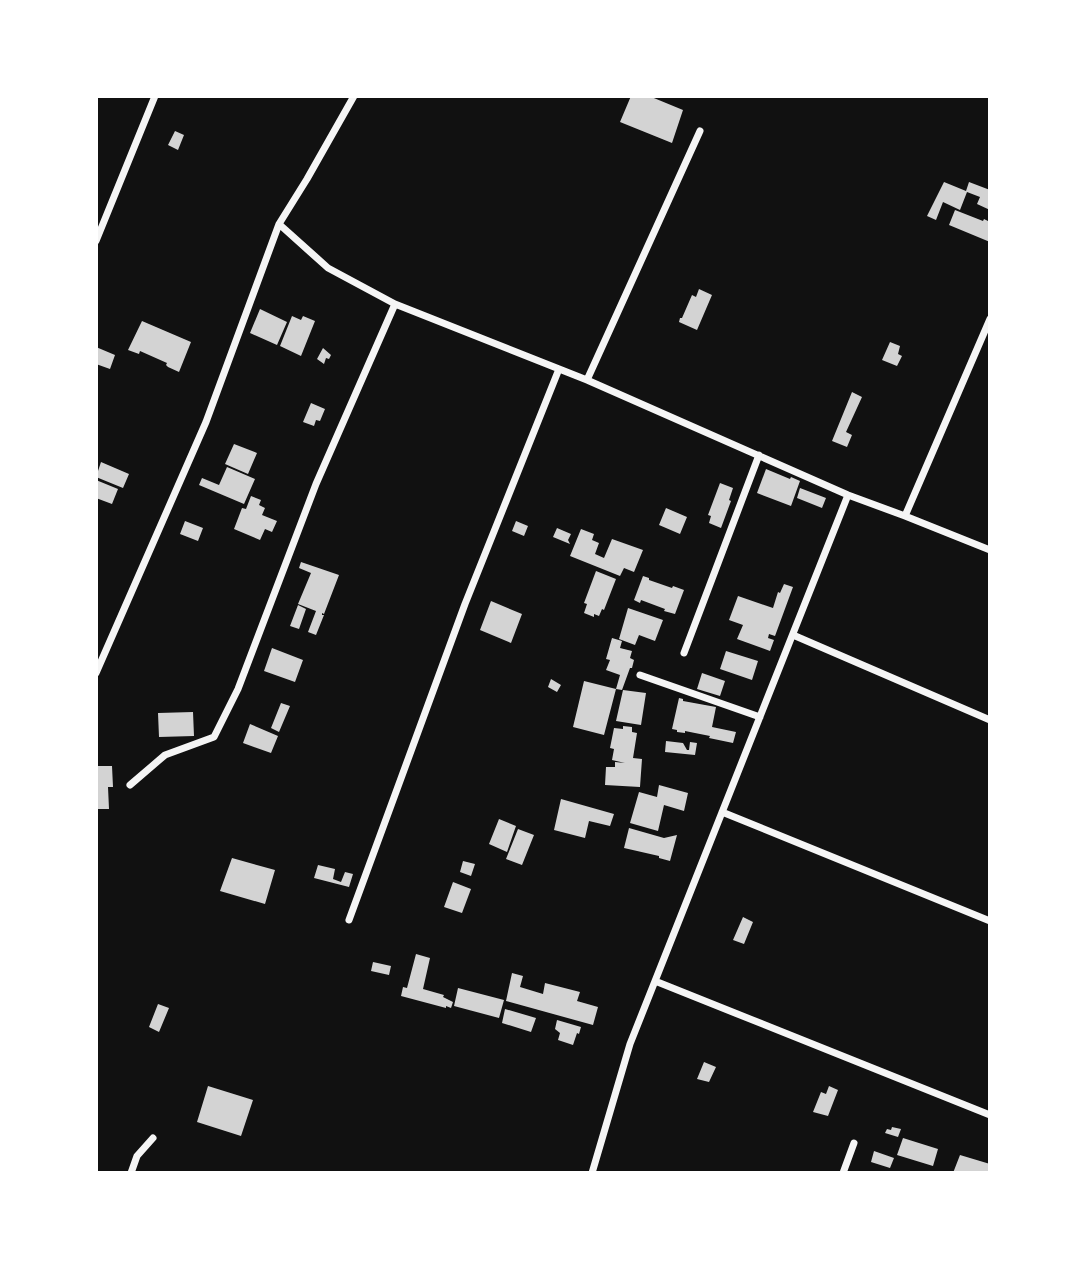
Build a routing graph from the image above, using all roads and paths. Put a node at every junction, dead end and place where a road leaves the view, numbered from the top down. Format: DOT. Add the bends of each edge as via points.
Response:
graph roads {
  1 [pos="155,96"];
  2 [pos="354,96"];
  3 [pos="700,131"];
  4 [pos="279,224"];
  5 [pos="96,241"];
  6 [pos="395,304"];
  7 [pos="990,319"];
  8 [pos="559,369"];
  9 [pos="587,380"];
  10 [pos="759,455"];
  11 [pos="848,495"];
  12 [pos="905,516"];
  13 [pos="990,550"];
  14 [pos="793,635"];
  15 [pos="684,653"];
  16 [pos="96,673"];
  17 [pos="640,675"];
  18 [pos="760,717"];
  19 [pos="990,720"];
  20 [pos="130,785"];
  21 [pos="722,812"];
  22 [pos="349,920"];
  23 [pos="990,921"];
  24 [pos="655,981"];
  25 [pos="990,1115"];
  26 [pos="153,1138"];
  27 [pos="854,1143"];
  28 [pos="131,1173"];
  29 [pos="592,1173"];
  30 [pos="843,1173"];
  1 -- 5 [label="street"];
  2 -- 4 [label="street"];
  3 -- 9 [label="street"];
  4 -- 6 [label="street" via="328,268"];
  4 -- 16 [label="street" via="206,422"];
  6 -- 8 [label="street"];
  6 -- 20 [label="street" via="316,484 238,689 215,737 165,755"];
  7 -- 12 [label="street"];
  8 -- 9 [label="street"];
  8 -- 22 [label="street" via="465,604"];
  9 -- 10 [label="street"];
  10 -- 11 [label="street"];
  10 -- 15 [label="street"];
  11 -- 12 [label="street"];
  11 -- 14 [label="street"];
  12 -- 13 [label="street"];
  14 -- 18 [label="street"];
  14 -- 19 [label="street"];
  17 -- 18 [label="street"];
  18 -- 21 [label="street"];
  21 -- 23 [label="street"];
  21 -- 24 [label="street"];
  24 -- 25 [label="street"];
  24 -- 29 [label="street" via="630,1044"];
  26 -- 28 [label="street" via="137,1156"];
  27 -- 30 [label="street"];
}
